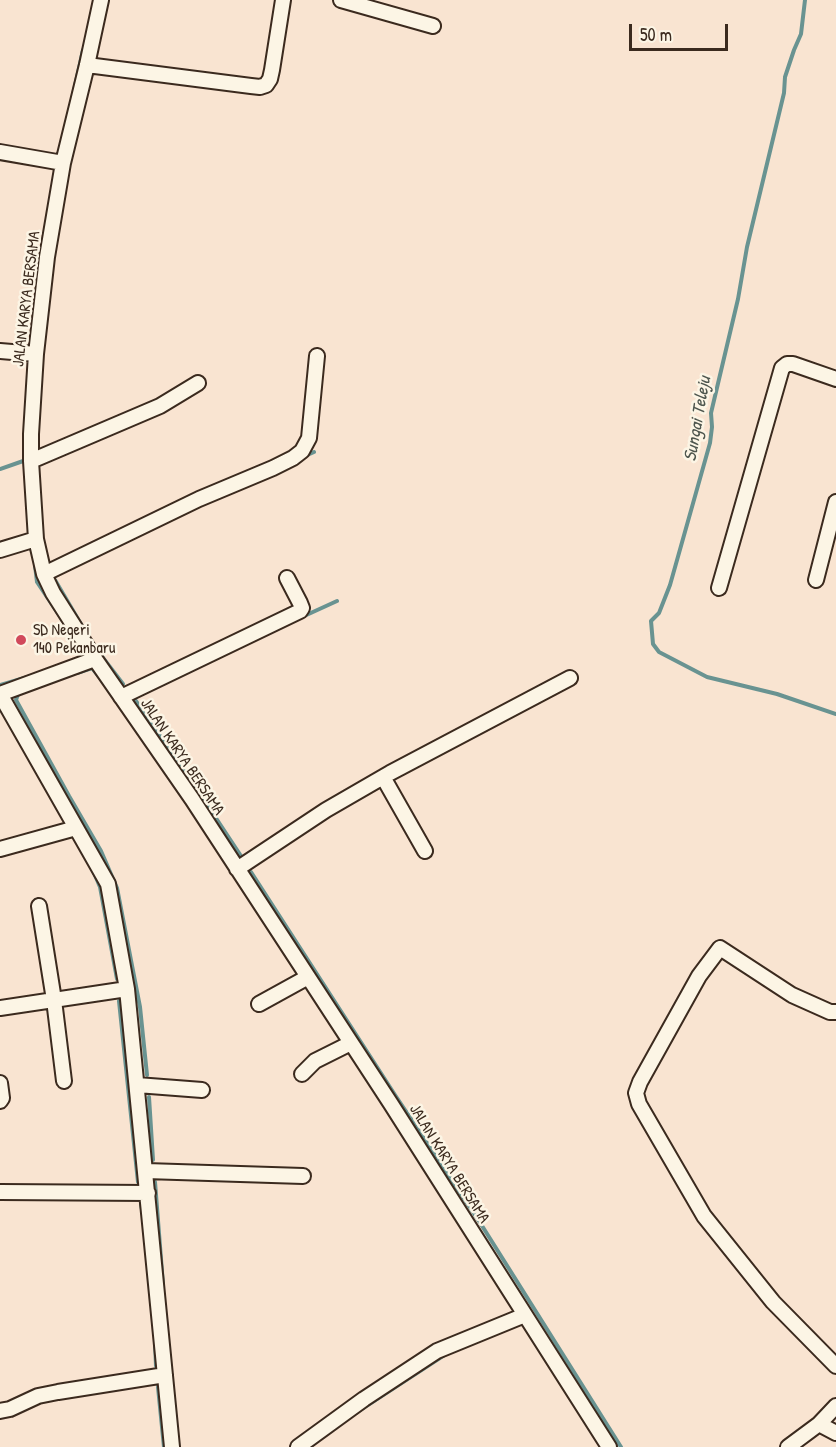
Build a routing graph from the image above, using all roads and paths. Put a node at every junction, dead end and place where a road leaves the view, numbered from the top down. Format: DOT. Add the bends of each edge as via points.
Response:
graph roads {
  1 [pos="101,0"];
  2 [pos="284,0"];
  3 [pos="342,0"];
  4 [pos="433,26"];
  5 [pos="87,65"];
  6 [pos="0,152"];
  7 [pos="63,163"];
  8 [pos="0,351"];
  9 [pos="36,354"];
  10 [pos="317,356"];
  11 [pos="836,379"];
  12 [pos="198,383"];
  13 [pos="31,461"];
  14 [pos="836,502"];
  15 [pos="36,539"];
  16 [pos="0,550"];
  17 [pos="44,574"];
  18 [pos="288,578"];
  19 [pos="816,580"];
  20 [pos="719,588"];
  21 [pos="95,659"];
  22 [pos="570,678"];
  23 [pos="0,694"];
  24 [pos="121,697"];
  25 [pos="383,777"];
  26 [pos="76,828"];
  27 [pos="0,849"];
  28 [pos="425,851"];
  29 [pos="237,869"];
  30 [pos="39,906"];
  31 [pos="308,977"];
  32 [pos="127,989"];
  33 [pos="54,1000"];
  34 [pos="259,1004"];
  35 [pos="0,1008"];
  36 [pos="836,1012"];
  37 [pos="351,1043"];
  38 [pos="302,1074"];
  39 [pos="64,1081"];
  40 [pos="0,1083"];
  41 [pos="137,1085"];
  42 [pos="202,1090"];
  43 [pos="0,1101"];
  44 [pos="146,1170"];
  45 [pos="303,1176"];
  46 [pos="0,1192"];
  47 [pos="148,1193"];
  48 [pos="525,1315"];
  49 [pos="836,1366"];
  50 [pos="165,1375"];
  51 [pos="836,1406"];
  52 [pos="0,1411"];
  53 [pos="819,1424"];
  54 [pos="836,1433"];
  55 [pos="172,1447"];
  56 [pos="298,1447"];
  57 [pos="609,1447"];
  58 [pos="788,1447"];
  1 -- 5 [label="street, JALAN KARYA BERSAMA"];
  2 -- 5 [label="street" via="270,79 260,87"];
  3 -- 4 [label="street"];
  5 -- 7 [label="street, JALAN KARYA BERSAMA"];
  6 -- 7 [label="street"];
  7 -- 9 [label="street, JALAN KARYA BERSAMA"];
  8 -- 9 [label="street"];
  9 -- 13 [label="street, JALAN KARYA BERSAMA"];
  10 -- 17 [label="street" via="309,438 302,451"];
  11 -- 20 [label="street" via="793,364 783,368"];
  12 -- 13 [label="street" via="160,406"];
  13 -- 15 [label="street, JALAN KARYA BERSAMA"];
  14 -- 19 [label="street"];
  15 -- 16 [label="street"];
  15 -- 17 [label="street, JALAN KARYA BERSAMA"];
  17 -- 21 [label="street, JALAN KARYA BERSAMA"];
  18 -- 24 [label="street" via="302,607 300,611"];
  21 -- 23 [label="street"];
  21 -- 24 [label="street, JALAN KARYA BERSAMA"];
  22 -- 25 [label="street"];
  23 -- 26 [label="street"];
  24 -- 29 [label="street, JALAN KARYA BERSAMA"];
  25 -- 28 [label="street"];
  25 -- 29 [label="street"];
  26 -- 27 [label="street"];
  26 -- 32 [label="street" via="108,884"];
  29 -- 31 [label="street, JALAN KARYA BERSAMA"];
  30 -- 33 [label="street"];
  31 -- 34 [label="street"];
  31 -- 37 [label="street, JALAN KARYA BERSAMA"];
  32 -- 33 [label="street"];
  32 -- 41 [label="street"];
  33 -- 35 [label="street"];
  33 -- 39 [label="street"];
  36 -- 49 [label="street" via="792,995 720,948 699,976 636,1093 704,1216 773,1302"];
  37 -- 38 [label="street" via="315,1061"];
  37 -- 48 [label="street, JALAN KARYA BERSAMA"];
  40 -- 43 [label="street"];
  41 -- 42 [label="street"];
  41 -- 44 [label="street"];
  44 -- 45 [label="street"];
  44 -- 47 [label="street"];
  46 -- 47 [label="street"];
  47 -- 50 [label="street"];
  48 -- 56 [label="street" via="437,1351"];
  48 -- 57 [label="street, JALAN KARYA BERSAMA"];
  50 -- 52 [label="street" via="38,1396"];
  50 -- 55 [label="street"];
  51 -- 53 [label="street"];
  53 -- 54 [label="street"];
  53 -- 58 [label="street"];
}
